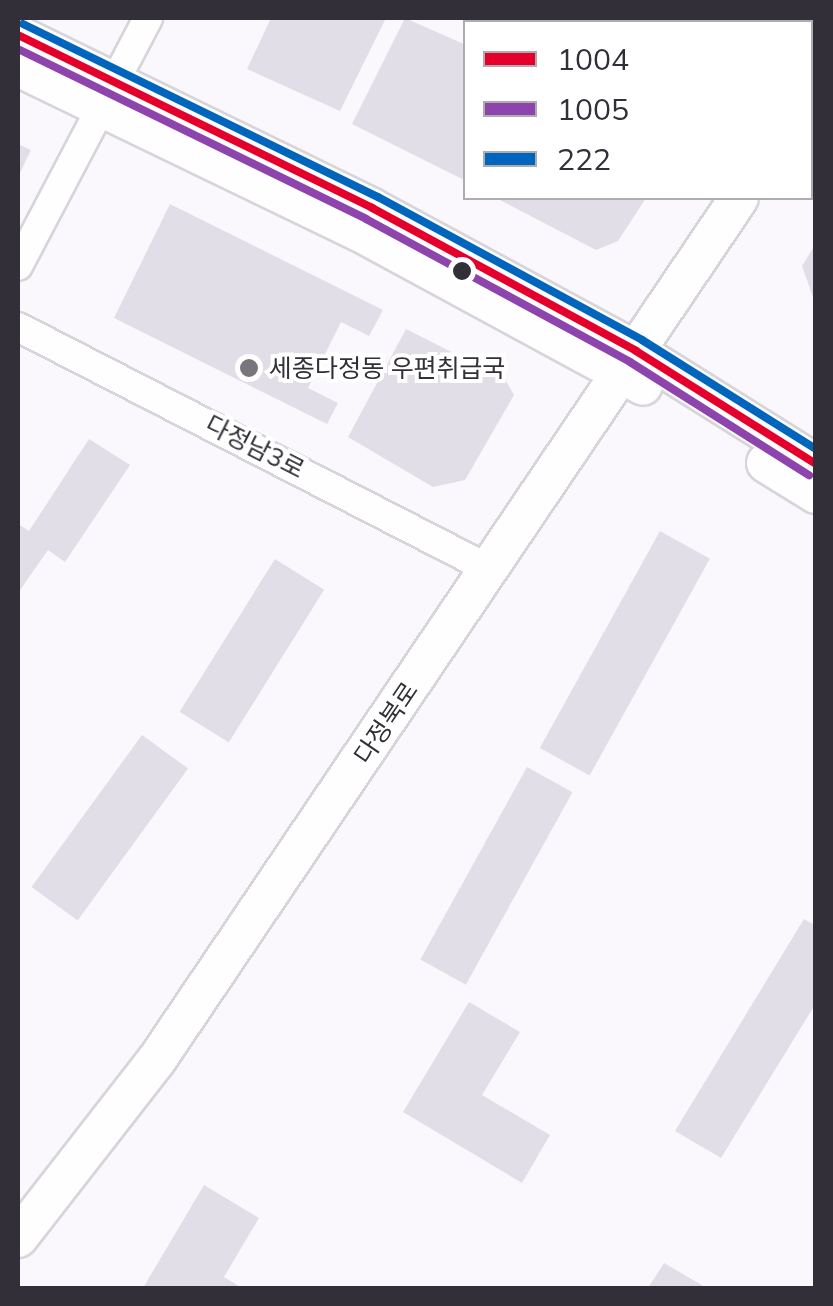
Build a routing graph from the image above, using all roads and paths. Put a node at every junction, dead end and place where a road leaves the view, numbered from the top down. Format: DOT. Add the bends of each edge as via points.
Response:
graph roads {
  1 [pos="148,18"];
  2 [pos="18,35"];
  3 [pos="18,67"];
  4 [pos="109,94"];
  5 [pos="739,200"];
  6 [pos="18,266"];
  7 [pos="18,327"];
  8 [pos="630,363"];
  9 [pos="816,464"];
  10 [pos="816,494"];
  11 [pos="491,570"];
  12 [pos="18,1238"];
  1 -- 4 [label="street"];
  2 -- 4 [label="street"];
  3 -- 4 [label="street"];
  4 -- 6 [label="street"];
  4 -- 8 [label="street"];
  5 -- 8 [label="street, 다정북로"];
  7 -- 11 [label="street, 다정남3로"];
  8 -- 9 [label="street"];
  8 -- 10 [label="street"];
  8 -- 11 [label="street, 다정북로"];
  11 -- 12 [label="street, 다정북로" via="156,1061"];
}
